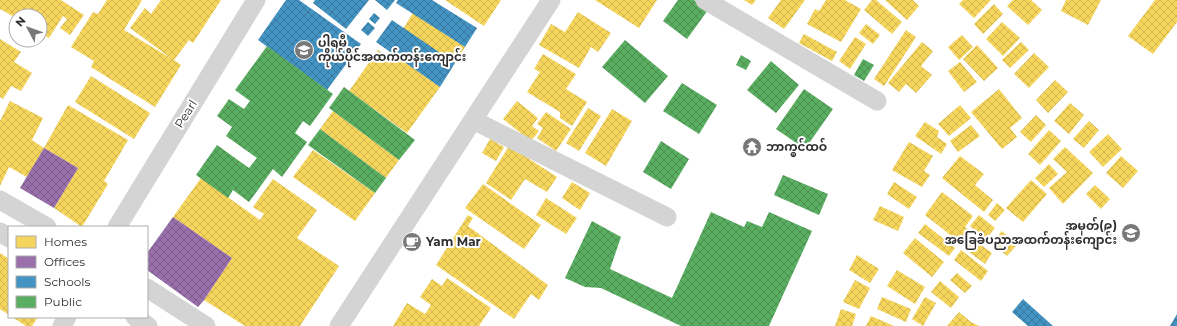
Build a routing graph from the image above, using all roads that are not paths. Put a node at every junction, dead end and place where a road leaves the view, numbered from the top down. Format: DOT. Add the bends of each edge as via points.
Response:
graph roads {
  1 [pos="256,0"];
  2 [pos="551,0"];
  3 [pos="705,0"];
  4 [pos="876,101"];
  5 [pos="473,120"];
  6 [pos="0,200"];
  7 [pos="667,217"];
  8 [pos="45,226"];
  9 [pos="118,226"];
  10 [pos="148,289"];
  11 [pos="136,318"];
  12 [pos="148,326"];
  13 [pos="206,326"];
  14 [pos="339,326"];
  1 -- 9 [label="street, Pearl"];
  2 -- 5 [label="street"];
  3 -- 4 [label="street"];
  5 -- 7 [label="street"];
  5 -- 14 [label="street"];
  6 -- 8 [label="street"];
  10 -- 13 [label="street"];
  11 -- 12 [label="street"];
}
